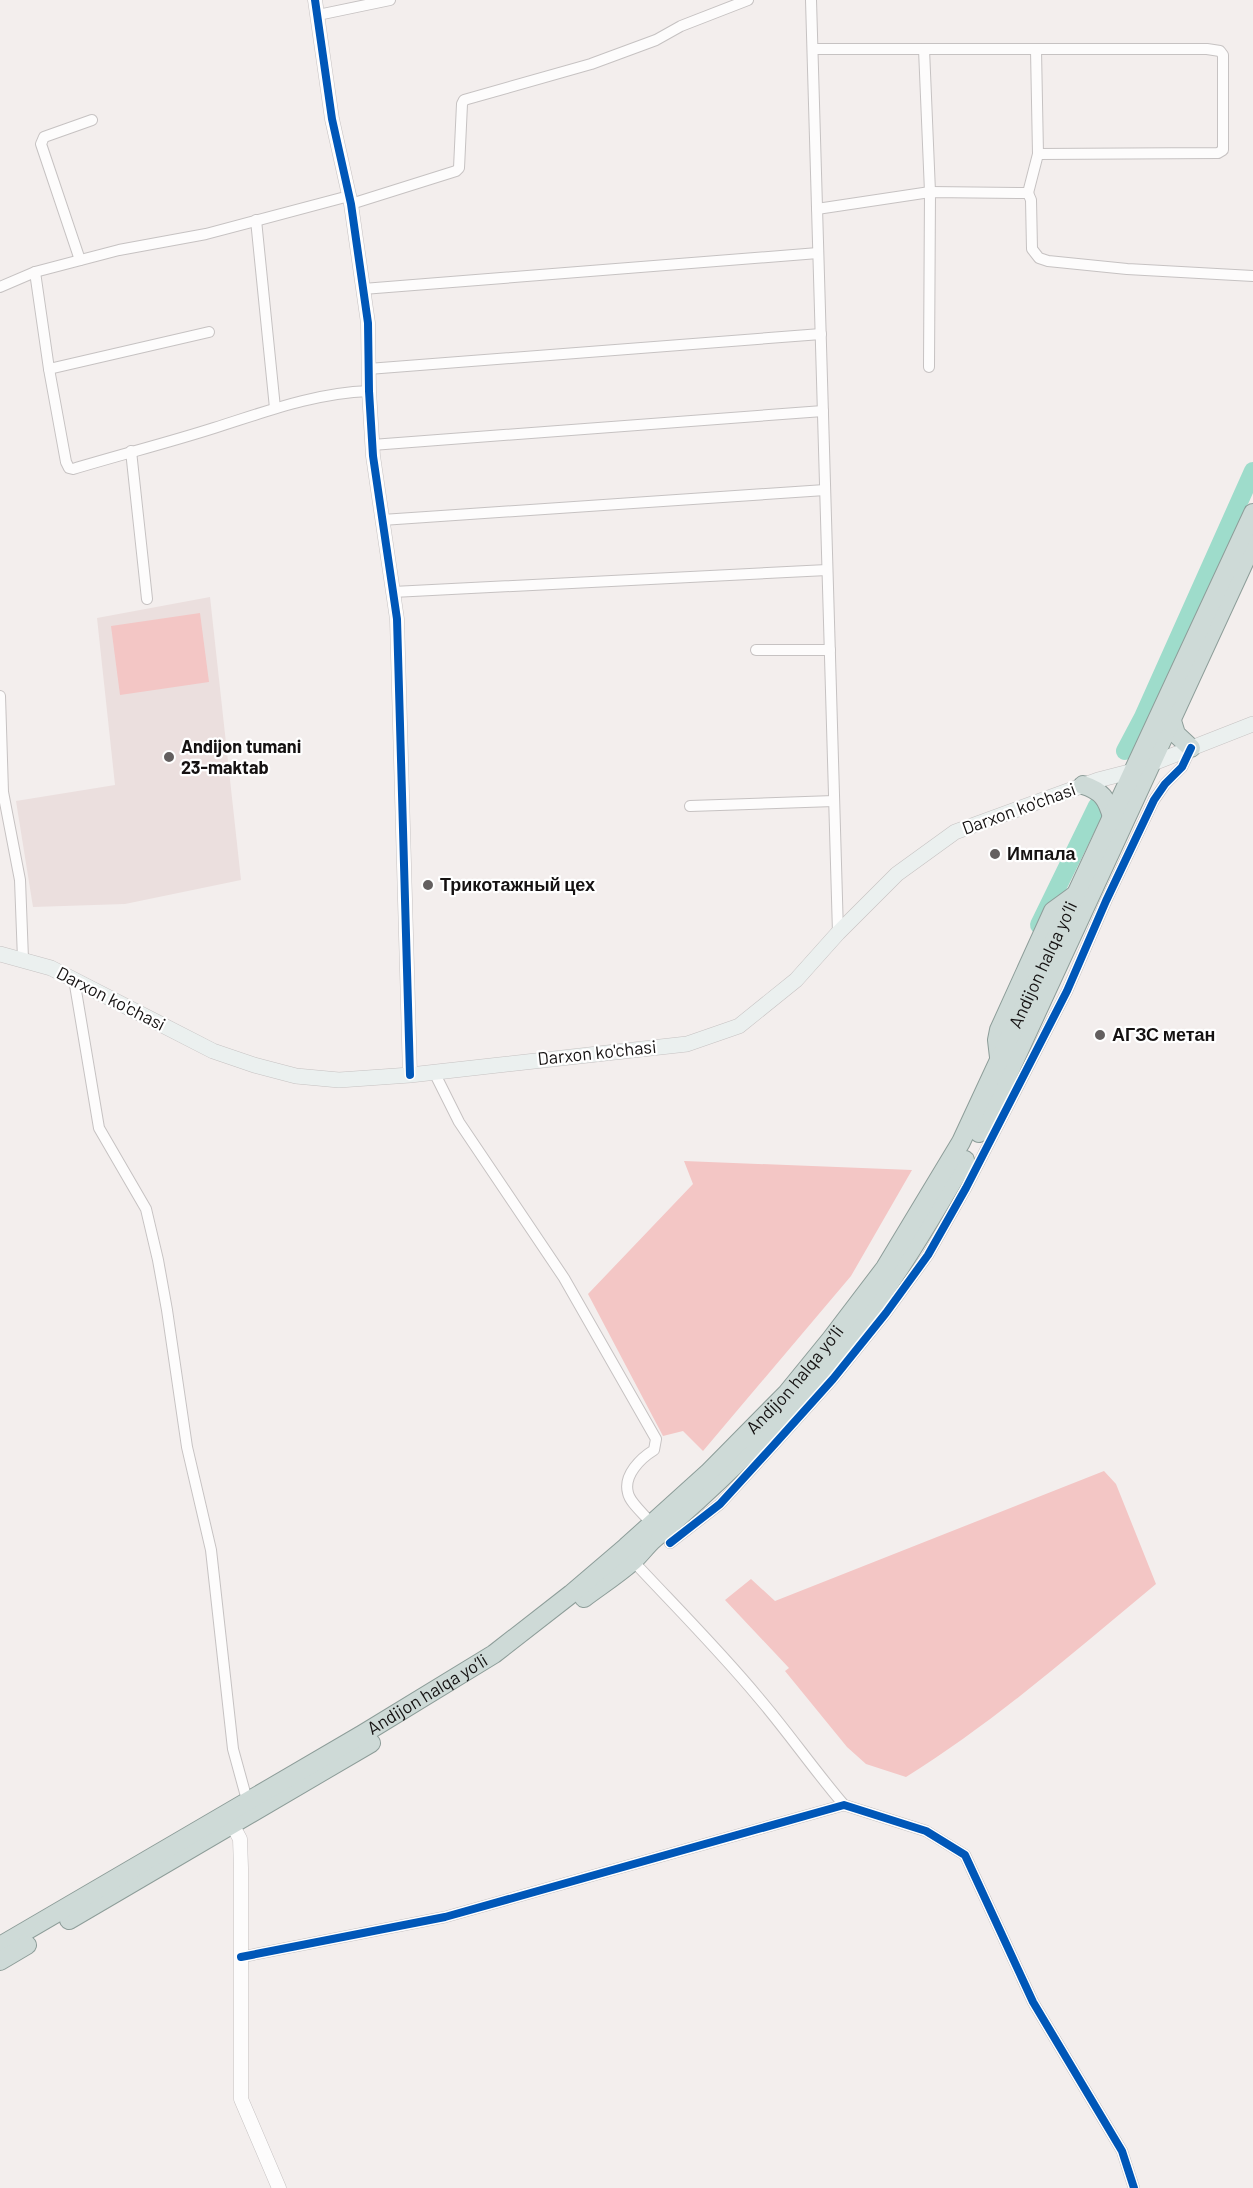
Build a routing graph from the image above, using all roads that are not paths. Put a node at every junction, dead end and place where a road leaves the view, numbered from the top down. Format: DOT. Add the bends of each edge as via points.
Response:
graph roads {
  1 [pos="315,0"];
  2 [pos="390,0"];
  3 [pos="748,0"];
  4 [pos="811,0"];
  5 [pos="318,15"];
  6 [pos="924,49"];
  7 [pos="813,50"];
  8 [pos="1036,50"];
  9 [pos="92,120"];
  10 [pos="1038,154"];
  11 [pos="930,192"];
  12 [pos="1028,193"];
  13 [pos="350,200"];
  14 [pos="817,209"];
  15 [pos="256,220"];
  16 [pos="818,253"];
  17 [pos="80,260"];
  18 [pos="35,272"];
  19 [pos="1253,276"];
  20 [pos="0,287"];
  21 [pos="363,289"];
  22 [pos="209,332"];
  23 [pos="821,334"];
  24 [pos="929,367"];
  25 [pos="49,369"];
  26 [pos="368,369"];
  27 [pos="369,391"];
  28 [pos="275,408"];
  29 [pos="823,411"];
  30 [pos="372,445"];
  31 [pos="131,451"];
  32 [pos="825,490"];
  33 [pos="1253,513"];
  34 [pos="382,520"];
  35 [pos="1253,543"];
  36 [pos="828,570"];
  37 [pos="393,592"];
  38 [pos="147,599"];
  39 [pos="756,650"];
  40 [pos="830,650"];
  41 [pos="0,696"];
  42 [pos="1172,721"];
  43 [pos="1253,724"];
  44 [pos="1191,748"];
  45 [pos="1152,763"];
  46 [pos="1133,771"];
  47 [pos="1083,785"];
  48 [pos="834,801"];
  49 [pos="690,806"];
  50 [pos="1112,817"];
  51 [pos="1091,897"];
  52 [pos="838,933"];
  53 [pos="0,954"];
  54 [pos="23,959"];
  55 [pos="74,979"];
  56 [pos="1031,1044"];
  57 [pos="434,1072"];
  58 [pos="410,1075"];
  59 [pos="651,1532"];
  60 [pos="670,1542"];
  61 [pos="633,1562"];
  62 [pos="247,1800"];
  63 [pos="844,1805"];
  64 [pos="233,1826"];
  65 [pos="0,1946"];
  66 [pos="241,1957"];
  67 [pos="0,1961"];
  68 [pos="279,2188"];
  69 [pos="1134,2188"];
  1 -- 5 [label="street"];
  2 -- 5 [label="street"];
  3 -- 13 [label="street" via="591,64 464,100 456,171"];
  4 -- 7 [label="street"];
  5 -- 13 [label="street" via="332,119"];
  6 -- 7 [label="street"];
  6 -- 8 [label="street"];
  6 -- 11 [label="street"];
  7 -- 14 [label="street"];
  8 -- 10 [label="street"];
  8 -- 10 [label="street" via="1207,49 1223,55 1224,150"];
  9 -- 17 [label="street" via="41,141"];
  10 -- 12 [label="street"];
  11 -- 12 [label="street"];
  11 -- 14 [label="street"];
  11 -- 24 [label="street"];
  12 -- 19 [label="street" via="1032,249 1039,258 1127,269"];
  13 -- 15 [label="street"];
  13 -- 21 [label="street"];
  14 -- 16 [label="street"];
  15 -- 17 [label="street"];
  15 -- 28 [label="street"];
  16 -- 21 [label="street"];
  16 -- 23 [label="street"];
  17 -- 18 [label="street"];
  18 -- 20 [label="street"];
  18 -- 25 [label="street"];
  21 -- 26 [label="street"];
  22 -- 25 [label="street"];
  23 -- 26 [label="street"];
  23 -- 29 [label="street"];
  25 -- 31 [label="street" via="69,468"];
  26 -- 27 [label="street"];
  27 -- 28 [label="street" via="324,395"];
  27 -- 30 [label="street"];
  28 -- 31 [label="street"];
  29 -- 30 [label="street"];
  29 -- 32 [label="street"];
  30 -- 34 [label="street"];
  31 -- 38 [label="street"];
  32 -- 34 [label="street"];
  32 -- 36 [label="street"];
  33 -- 46 [label="highway, Andijon halqa yo‘li"];
  34 -- 37 [label="street"];
  35 -- 42 [label="highway, Andijon halqa yo‘li"];
  36 -- 37 [label="street"];
  36 -- 40 [label="street"];
  37 -- 58 [label="street" via="397,619"];
  39 -- 40 [label="street"];
  40 -- 48 [label="street"];
  41 -- 54 [label="street" via="3,792 20,880"];
  42 -- 44 [label="highway" via="1176,734"];
  42 -- 45 [label="highway, Andijon halqa yo‘li"];
  43 -- 44 [label="main road, Darxon ko'chasi"];
  44 -- 45 [label="main road, Darxon ko'chasi"];
  44 -- 51 [label="street" via="1182,767 1165,784"];
  45 -- 46 [label="main road, Darxon ko'chasi"];
  45 -- 51 [label="highway, Andijon halqa yo‘li"];
  46 -- 47 [label="main road, Darxon ko'chasi"];
  46 -- 50 [label="highway, Andijon halqa yo‘li"];
  47 -- 50 [label="highway" via="1107,801"];
  47 -- 52 [label="main road, Darxon ko'chasi" via="955,832 897,874"];
  48 -- 49 [label="street"];
  48 -- 52 [label="street"];
  50 -- 51 [label="highway, Andijon halqa yo‘li"];
  51 -- 56 [label="highway, Andijon halqa yo‘li"];
  51 -- 59 [label="highway, Andijon halqa yo‘li" via="1000,1061 962,1142 885,1268 786,1393"];
  52 -- 57 [label="main road, Darxon ko'chasi" via="796,980 739,1026 687,1044"];
  53 -- 54 [label="main road, Darxon ko'chasi"];
  54 -- 55 [label="main road, Darxon ko'chasi"];
  55 -- 58 [label="main road, Darxon ko'chasi" via="213,1051 254,1065 296,1076 339,1080"];
  55 -- 62 [label="street" via="99,1128 146,1209 158,1260 187,1447 211,1551 233,1749"];
  56 -- 59 [label="highway, Andijon halqa yo‘li" via="933,1216 851,1338 739,1462 693,1506"];
  56 -- 60 [label="street" via="928,1255 833,1379 720,1504"];
  57 -- 58 [label="main road, Darxon ko'chasi"];
  57 -- 59 [label="street" via="459,1122 564,1278 656,1439 654,1450 639,1459 627,1492"];
  59 -- 60 [label="highway"];
  59 -- 61 [label="highway, Andijon halqa yo‘li"];
  59 -- 62 [label="highway, Andijon halqa yo‘li" via="494,1654"];
  61 -- 63 [label="street" via="745,1682"];
  61 -- 64 [label="highway, Andijon halqa yo‘li" via="488,1672"];
  62 -- 65 [label="highway, Andijon halqa yo‘li"];
  63 -- 66 [label="street" via="445,1917"];
  63 -- 69 [label="street" via="926,1831 965,1855 1033,2001 1122,2151"];
  64 -- 66 [label="street" via="240,1839"];
  64 -- 67 [label="highway, Andijon halqa yo‘li"];
  66 -- 68 [label="street" via="241,2099"];
}
